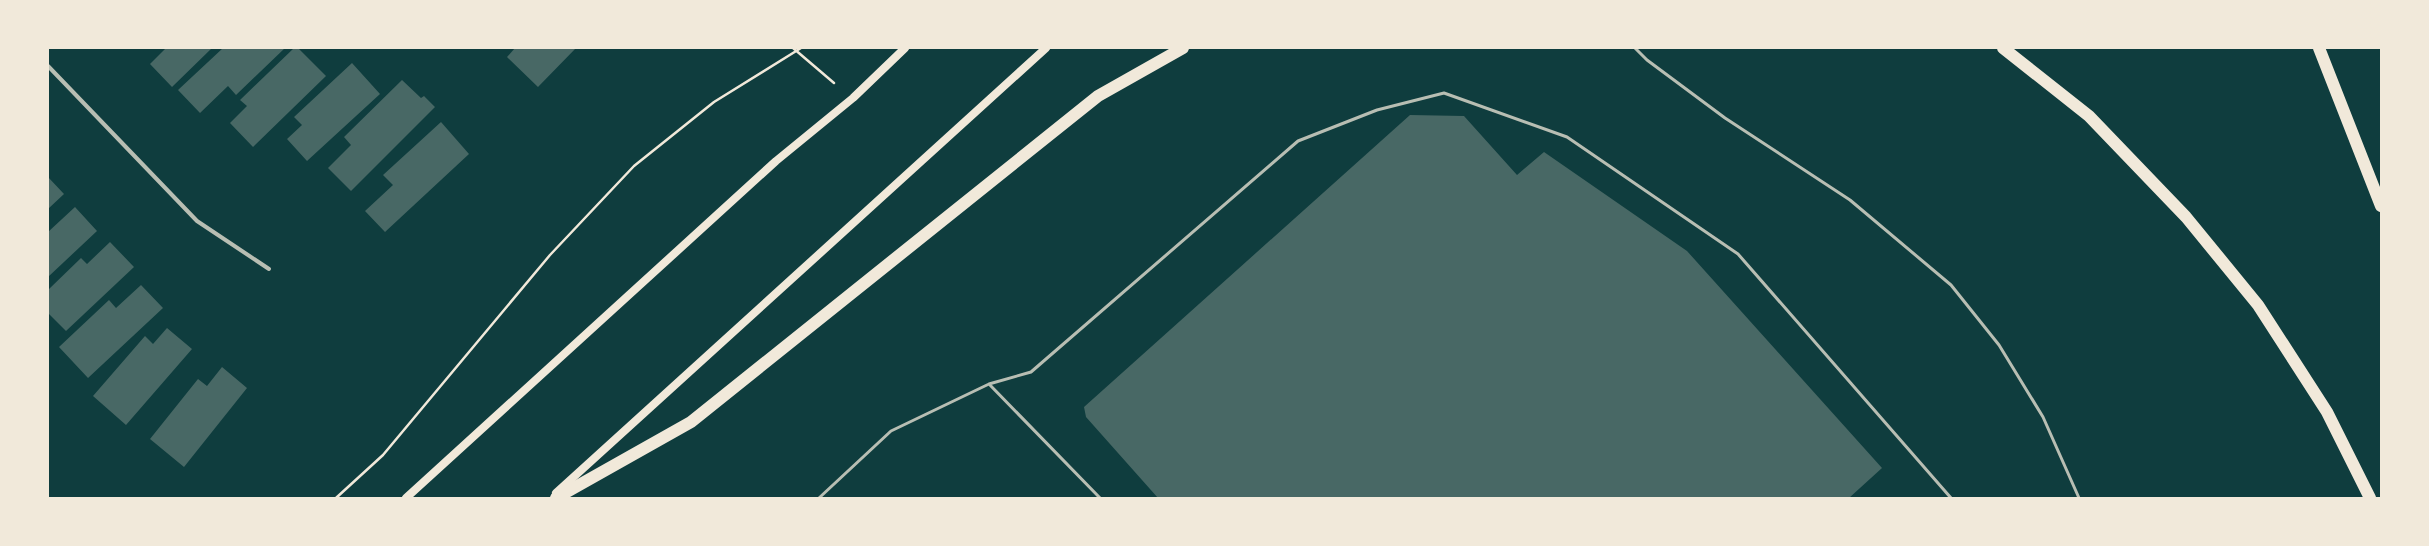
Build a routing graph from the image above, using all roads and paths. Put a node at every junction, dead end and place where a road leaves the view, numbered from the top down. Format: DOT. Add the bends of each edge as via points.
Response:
graph roads {
  1 [pos="793,48"];
  2 [pos="800,48"];
  3 [pos="905,48"];
  4 [pos="1046,48"];
  5 [pos="1183,48"];
  6 [pos="1635,48"];
  7 [pos="2003,48"];
  8 [pos="2319,48"];
  9 [pos="796,51"];
  10 [pos="48,66"];
  11 [pos="853,98"];
  12 [pos="2381,206"];
  13 [pos="269,269"];
  14 [pos="989,384"];
  15 [pos="336,498"];
  16 [pos="406,498"];
  17 [pos="551,498"];
  18 [pos="556,498"];
  19 [pos="819,498"];
  20 [pos="1100,498"];
  21 [pos="1951,498"];
  22 [pos="2079,498"];
  23 [pos="2370,498"];
  1 -- 9 [label="path"];
  2 -- 9 [label="path"];
  3 -- 11 [label="main road"];
  4 -- 17 [label="main road"];
  5 -- 18 [label="highway" via="1098,96 691,422"];
  6 -- 22 [label="lane" via="1647,60 1725,118 1850,200 1951,285 1999,345 2043,417"];
  7 -- 23 [label="highway" via="2089,116 2196,228 2258,305 2326,412"];
  8 -- 12 [label="highway"];
  9 -- 11 [label="path"];
  9 -- 15 [label="path" via="714,102 634,166 545,261 383,455"];
  10 -- 13 [label="street" via="197,221"];
  11 -- 16 [label="main road" via="776,161"];
  14 -- 19 [label="lane" via="891,432"];
  14 -- 20 [label="lane"];
  14 -- 21 [label="lane" via="1031,372 1298,141 1377,110 1444,93 1567,137 1738,254"];
}
